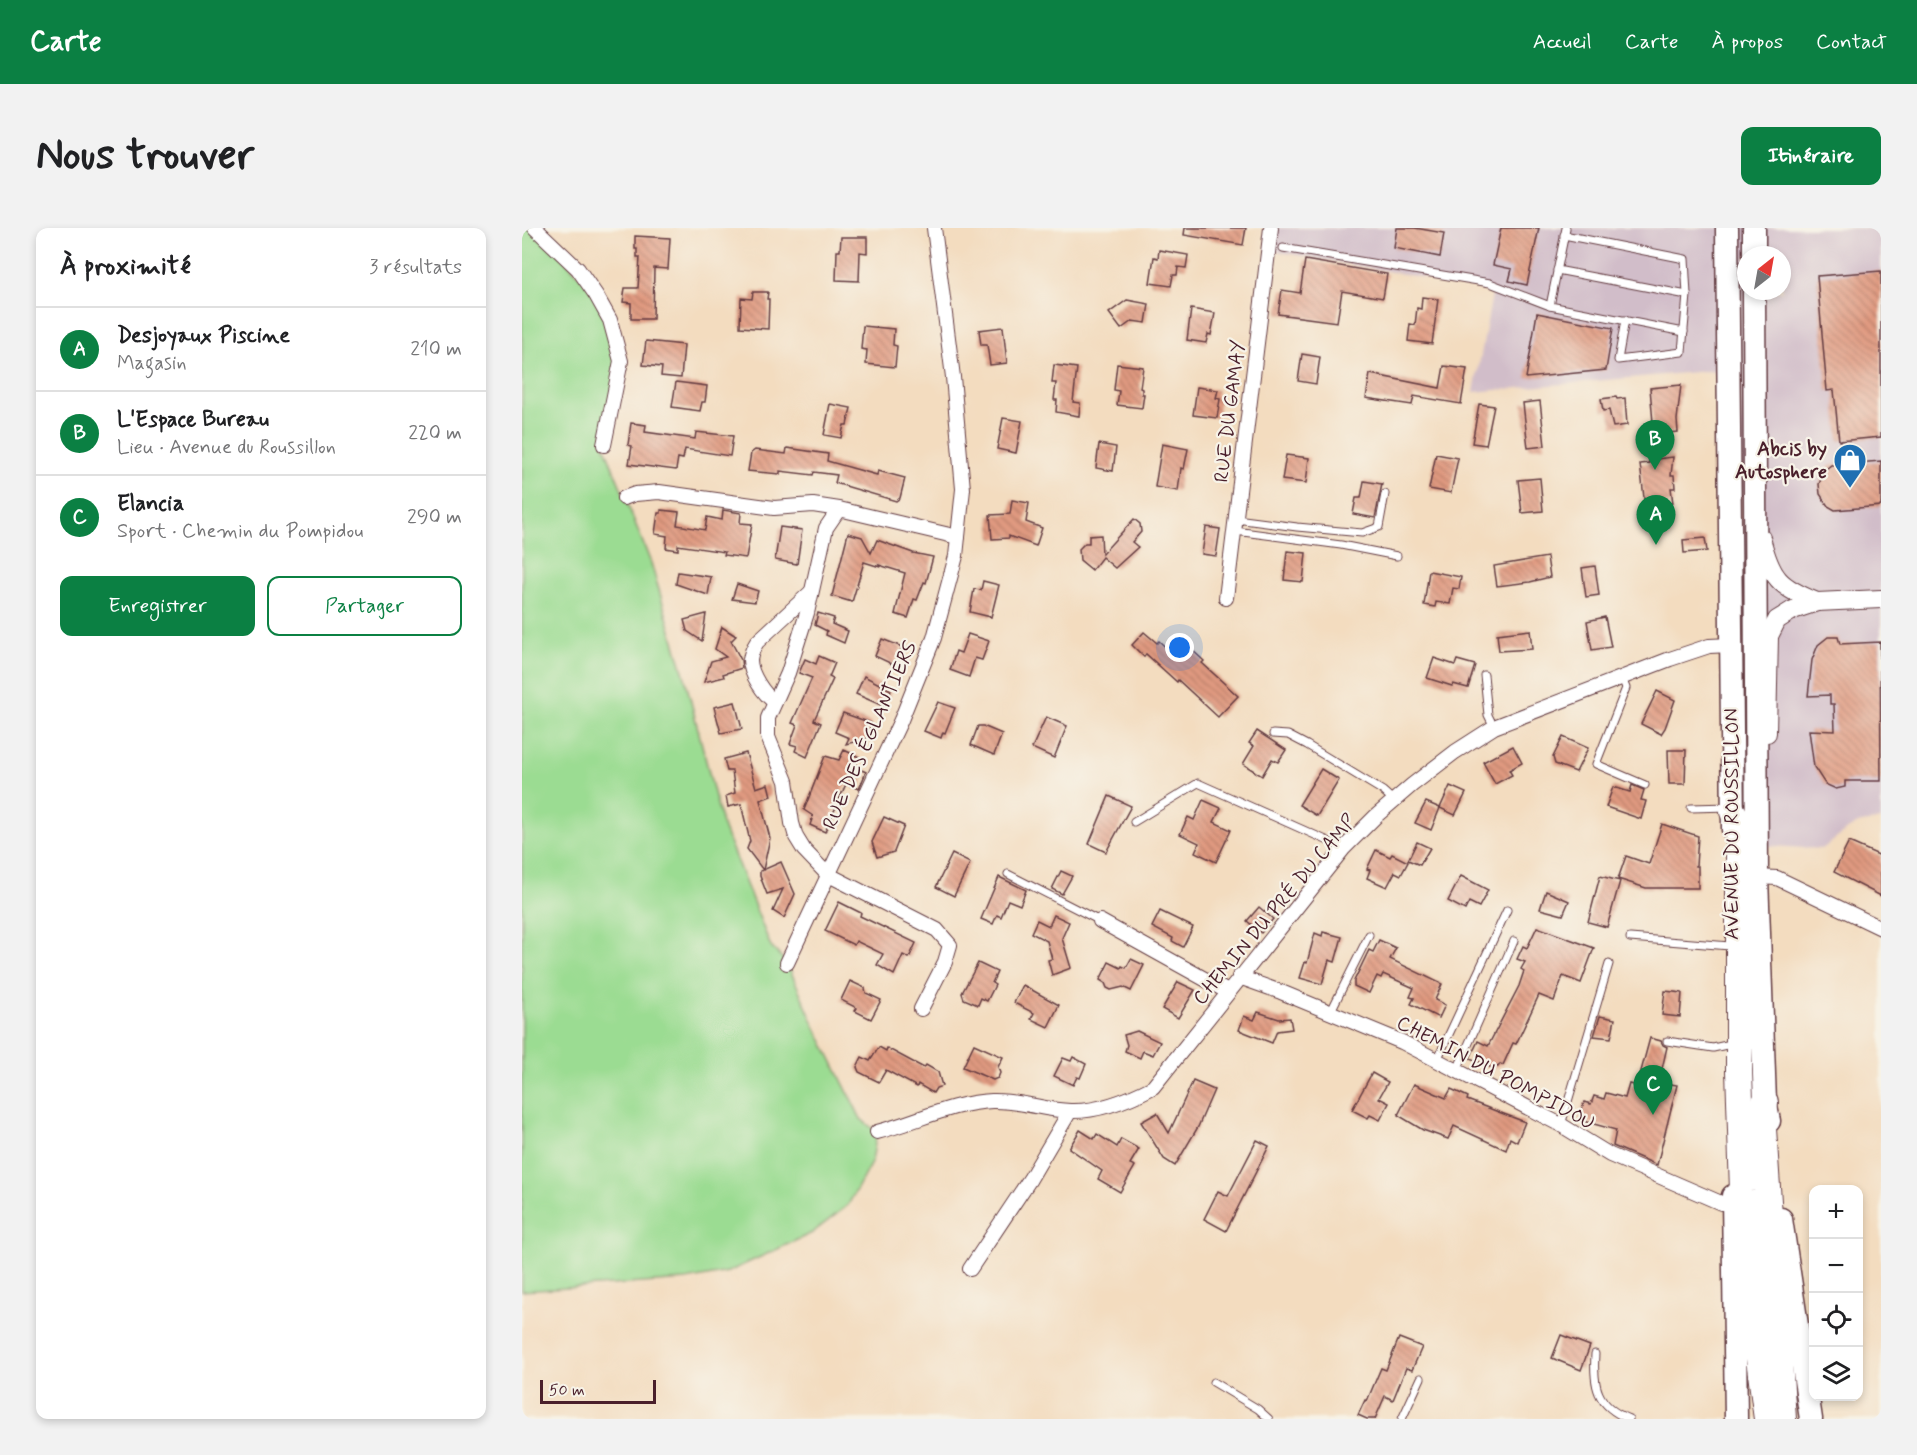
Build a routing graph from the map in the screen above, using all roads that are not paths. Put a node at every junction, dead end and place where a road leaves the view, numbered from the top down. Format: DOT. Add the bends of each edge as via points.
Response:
graph roads {
  1 [pos="535,228"];
  2 [pos="934,228"];
  3 [pos="1271,228"];
  4 [pos="1727,228"];
  5 [pos="1754,228"];
  6 [pos="1565,231"];
  7 [pos="1754,246"];
  8 [pos="1283,248"];
  9 [pos="1557,270"];
  10 [pos="1687,294"];
  11 [pos="1754,300"];
  12 [pos="1550,306"];
  13 [pos="1625,320"];
  14 [pos="1684,332"];
  15 [pos="604,445"];
  16 [pos="1385,494"];
  17 [pos="624,498"];
  18 [pos="839,509"];
  19 [pos="1756,516"];
  20 [pos="1235,525"];
  21 [pos="958,537"];
  22 [pos="1397,556"];
  23 [pos="812,592"];
  24 [pos="1226,598"];
  25 [pos="1881,599"];
  26 [pos="1817,602"];
  27 [pos="1731,645"];
  28 [pos="1484,675"];
  29 [pos="1622,678"];
  30 [pos="775,702"];
  31 [pos="1494,727"];
  32 [pos="1273,734"];
  33 [pos="1645,785"];
  34 [pos="1756,798"];
  35 [pos="1393,800"];
  36 [pos="1691,808"];
  37 [pos="1733,809"];
  38 [pos="1134,822"];
  39 [pos="1344,848"];
  40 [pos="827,874"];
  41 [pos="1008,874"];
  42 [pos="1757,877"];
  43 [pos="1507,910"];
  44 [pos="1100,921"];
  45 [pos="1881,928"];
  46 [pos="1369,935"];
  47 [pos="1630,938"];
  48 [pos="1514,941"];
  49 [pos="1730,946"];
  50 [pos="787,963"];
  51 [pos="1610,964"];
  52 [pos="1239,977"];
  53 [pos="1228,993"];
  54 [pos="921,1009"];
  55 [pos="1330,1013"];
  56 [pos="1667,1041"];
  57 [pos="1731,1044"];
  58 [pos="1437,1060"];
  59 [pos="1457,1070"];
  60 [pos="1765,1102"];
  61 [pos="1070,1111"];
  62 [pos="1561,1125"];
  63 [pos="877,1132"];
  64 [pos="1733,1203"];
  65 [pos="970,1269"];
  66 [pos="1595,1354"];
  67 [pos="1421,1378"];
  68 [pos="1213,1382"];
  69 [pos="1269,1419"];
  70 [pos="1402,1419"];
  71 [pos="1629,1419"];
  72 [pos="1736,1419"];
  73 [pos="1767,1419"];
  74 [pos="1783,1419"];
  75 [pos="1811,1419"];
  1 -- 15 [label="street" via="578,269 610,321 621,361"];
  2 -- 21 [label="street, RUE DES ÉGLANTIERS" via="963,489"];
  3 -- 20 [label="street, RUE DU GAMAY"];
  4 -- 27 [label="main road, AVENUE DU ROUSSILLON"];
  5 -- 7 [label="main road"];
  6 -- 9 [label="lane"];
  6 -- 10 [label="lane" via="1685,259"];
  8 -- 12 [label="lane" via="1490,283"];
  9 -- 10 [label="lane"];
  9 -- 12 [label="lane"];
  10 -- 14 [label="lane"];
  11 -- 19 [label="main road, AVENUE DU ROUSSILLON"];
  12 -- 13 [label="lane"];
  13 -- 14 [label="lane"];
  13 -- 14 [label="lane" via="1618,360 1682,352"];
  16 -- 20 [label="lane" via="1379,527 1362,533"];
  17 -- 18 [label="street" via="659,492 774,508 813,505"];
  18 -- 21 [label="street"];
  18 -- 23 [label="street" via="826,528"];
  19 -- 26 [label="street" via="1767,564 1779,582"];
  19 -- 34 [label="main road, AVENUE DU ROUSSILLON"];
  20 -- 22 [label="lane"];
  20 -- 24 [label="street, RUE DU GAMAY"];
  21 -- 40 [label="street, RUE DES ÉGLANTIERS" via="934,638 901,720"];
  23 -- 30 [label="street" via="788,673"];
  23 -- 30 [label="street" via="752,650 753,671 765,694"];
  25 -- 26 [label="street"];
  26 -- 34 [label="street" via="1778,620 1768,636 1767,731"];
  27 -- 29 [label="street, CHEMIN DU PRÉ DU CAMP" via="1709,646"];
  27 -- 37 [label="main road, AVENUE DU ROUSSILLON"];
  28 -- 31 [label="lane" via="1488,715"];
  29 -- 31 [label="street, CHEMIN DU PRÉ DU CAMP"];
  29 -- 33 [label="lane" via="1626,688 1596,764"];
  30 -- 40 [label="street" via="768,718 768,737 786,781 794,830 804,850"];
  31 -- 35 [label="street, CHEMIN DU PRÉ DU CAMP"];
  32 -- 35 [label="lane" via="1288,735 1307,745 1383,790"];
  34 -- 42 [label="main road, AVENUE DU ROUSSILLON"];
  35 -- 39 [label="street, CHEMIN DU PRÉ DU CAMP"];
  36 -- 37 [label="lane"];
  37 -- 49 [label="main road, AVENUE DU ROUSSILLON"];
  37 -- 73 [label="highway" via="1739,823 1743,1191"];
  38 -- 39 [label="lane" via="1198,783"];
  39 -- 52 [label="street, CHEMIN DU PRÉ DU CAMP"];
  40 -- 50 [label="street, RUE DES ÉGLANTIERS"];
  40 -- 54 [label="street" via="937,930 950,945"];
  41 -- 44 [label="lane"];
  42 -- 45 [label="street" via="1777,878"];
  42 -- 60 [label="main road, AVENUE DU ROUSSILLON"];
  43 -- 58 [label="lane"];
  44 -- 53 [label="street"];
  46 -- 55 [label="lane"];
  47 -- 49 [label="lane"];
  48 -- 59 [label="lane"];
  49 -- 57 [label="main road, AVENUE DU ROUSSILLON"];
  51 -- 62 [label="lane"];
  52 -- 53 [label="street, CHEMIN DU PRÉ DU CAMP"];
  52 -- 55 [label="street, CHEMIN DU POMPIDOU"];
  53 -- 61 [label="street, CHEMIN DU PRÉ DU CAMP" via="1153,1087 1130,1099"];
  55 -- 58 [label="street, CHEMIN DU POMPIDOU"];
  56 -- 57 [label="lane" via="1713,1048"];
  57 -- 64 [label="main road, AVENUE DU ROUSSILLON"];
  58 -- 59 [label="street, CHEMIN DU POMPIDOU"];
  59 -- 62 [label="street, CHEMIN DU POMPIDOU"];
  60 -- 74 [label="highway" via="1763,1128"];
  60 -- 75 [label="main road, AVENUE DU ROUSSILLON"];
  61 -- 63 [label="street, CHEMIN DU PRÉ DU CAMP" via="992,1101 944,1109"];
  61 -- 65 [label="street"];
  62 -- 64 [label="street, CHEMIN DU POMPIDOU" via="1610,1155 1721,1203"];
  64 -- 72 [label="main road, AVENUE DU ROUSSILLON"];
  66 -- 71 [label="lane" via="1599,1395 1605,1405"];
  67 -- 70 [label="lane"];
  68 -- 69 [label="lane"];
}
